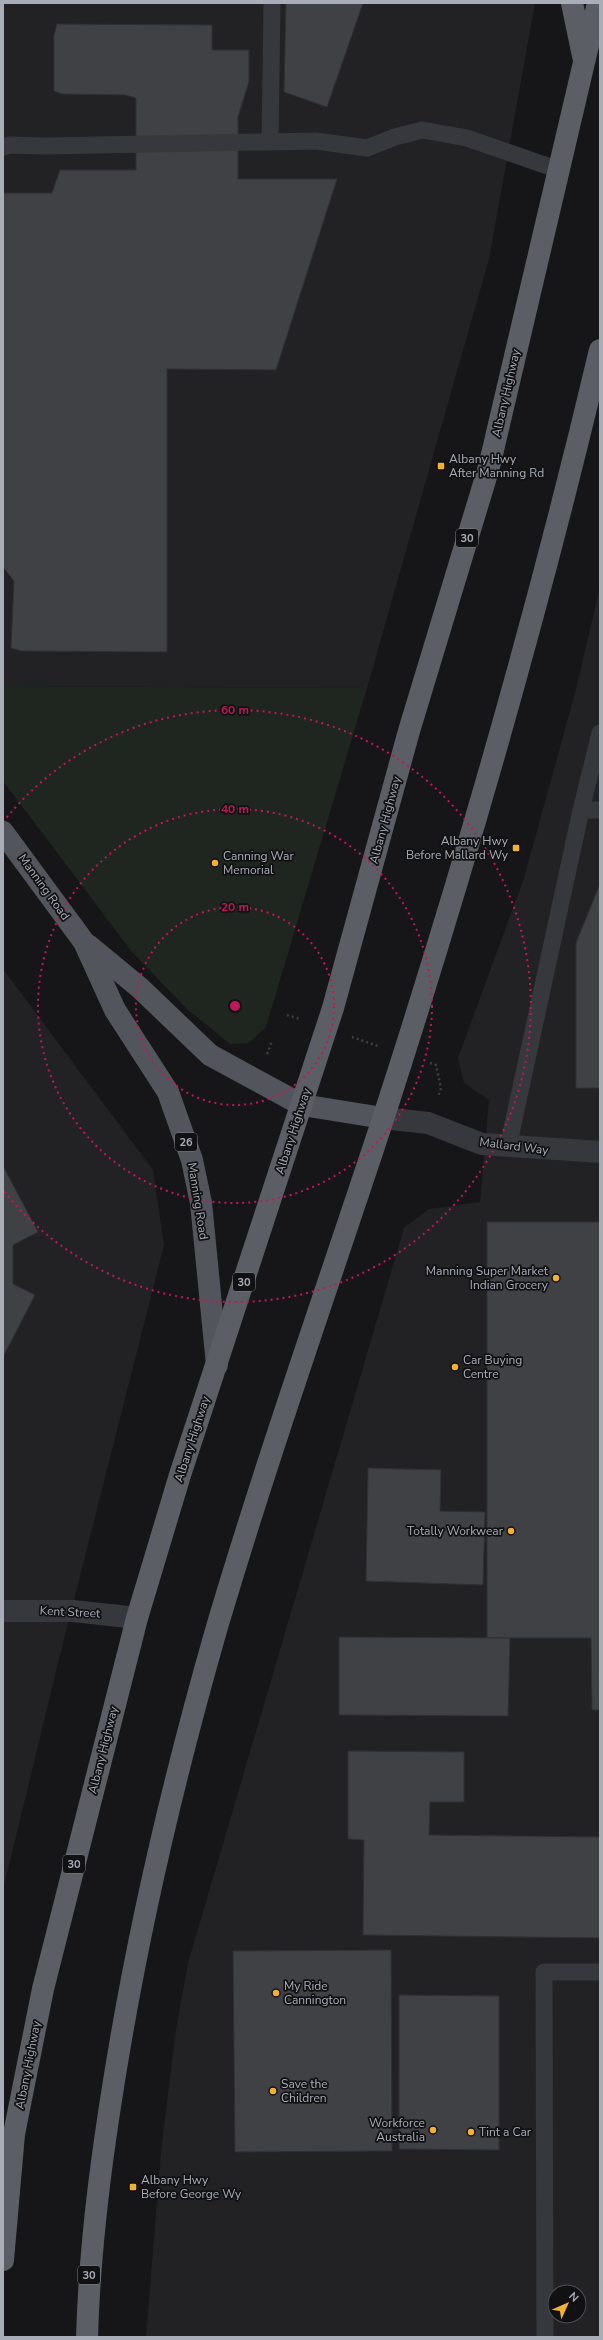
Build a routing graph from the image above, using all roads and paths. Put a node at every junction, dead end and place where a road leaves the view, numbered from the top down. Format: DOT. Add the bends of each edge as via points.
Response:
graph roads {
  1 [pos="272,3"];
  2 [pos="572,3"];
  3 [pos="598,3"];
  4 [pos="584,63"];
  5 [pos="270,142"];
  6 [pos="3,147"];
  7 [pos="559,170"];
  8 [pos="600,350"];
  9 [pos="600,733"];
  10 [pos="581,810"];
  11 [pos="600,810"];
  12 [pos="3,832"];
  13 [pos="84,942"];
  14 [pos="302,1105"];
  15 [pos="383,1118"];
  16 [pos="508,1147"];
  17 [pos="600,1152"];
  18 [pos="216,1365"];
  19 [pos="3,1611"];
  20 [pos="137,1618"];
  21 [pos="600,1972"];
  22 [pos="3,2260"];
  23 [pos="88,2337"];
  24 [pos="546,2337"];
  1 -- 5 [label="lane"];
  2 -- 4 [label="highway"];
  3 -- 4 [label="highway, Albany Highway / 30"];
  4 -- 7 [label="highway, Albany Highway / 30"];
  5 -- 6 [label="lane"];
  5 -- 7 [label="lane" via="316,141 367,148 422,130 467,138"];
  7 -- 14 [label="highway, Albany Highway / 30" via="489,467 409,731 333,1008"];
  8 -- 15 [label="highway, 30" via="511,703"];
  9 -- 10 [label="lane"];
  10 -- 11 [label="lane"];
  10 -- 16 [label="lane"];
  12 -- 13 [label="main road, Manning Road / 26"];
  13 -- 14 [label="main road, Manning Road / 26" via="140,988 210,1055"];
  13 -- 18 [label="main road, Manning Road / 26" via="115,1010 168,1092 192,1160 201,1203"];
  14 -- 15 [label="main road, Manning Road / 26"];
  14 -- 18 [label="highway, Albany Highway / 30"];
  15 -- 16 [label="street, Mallard Way" via="428,1123 482,1144"];
  15 -- 23 [label="highway, 30" via="222,1611 176,1778 146,1907 110,2104 95,2212 89,2280"];
  16 -- 17 [label="street, Mallard Way"];
  18 -- 20 [label="highway, Albany Highway / 30"];
  19 -- 20 [label="street, Kent Street" via="73,1610"];
  20 -- 22 [label="highway, Albany Highway / 30" via="43,1989 14,2134"];
  21 -- 24 [label="lane" via="544,1972"];
}
